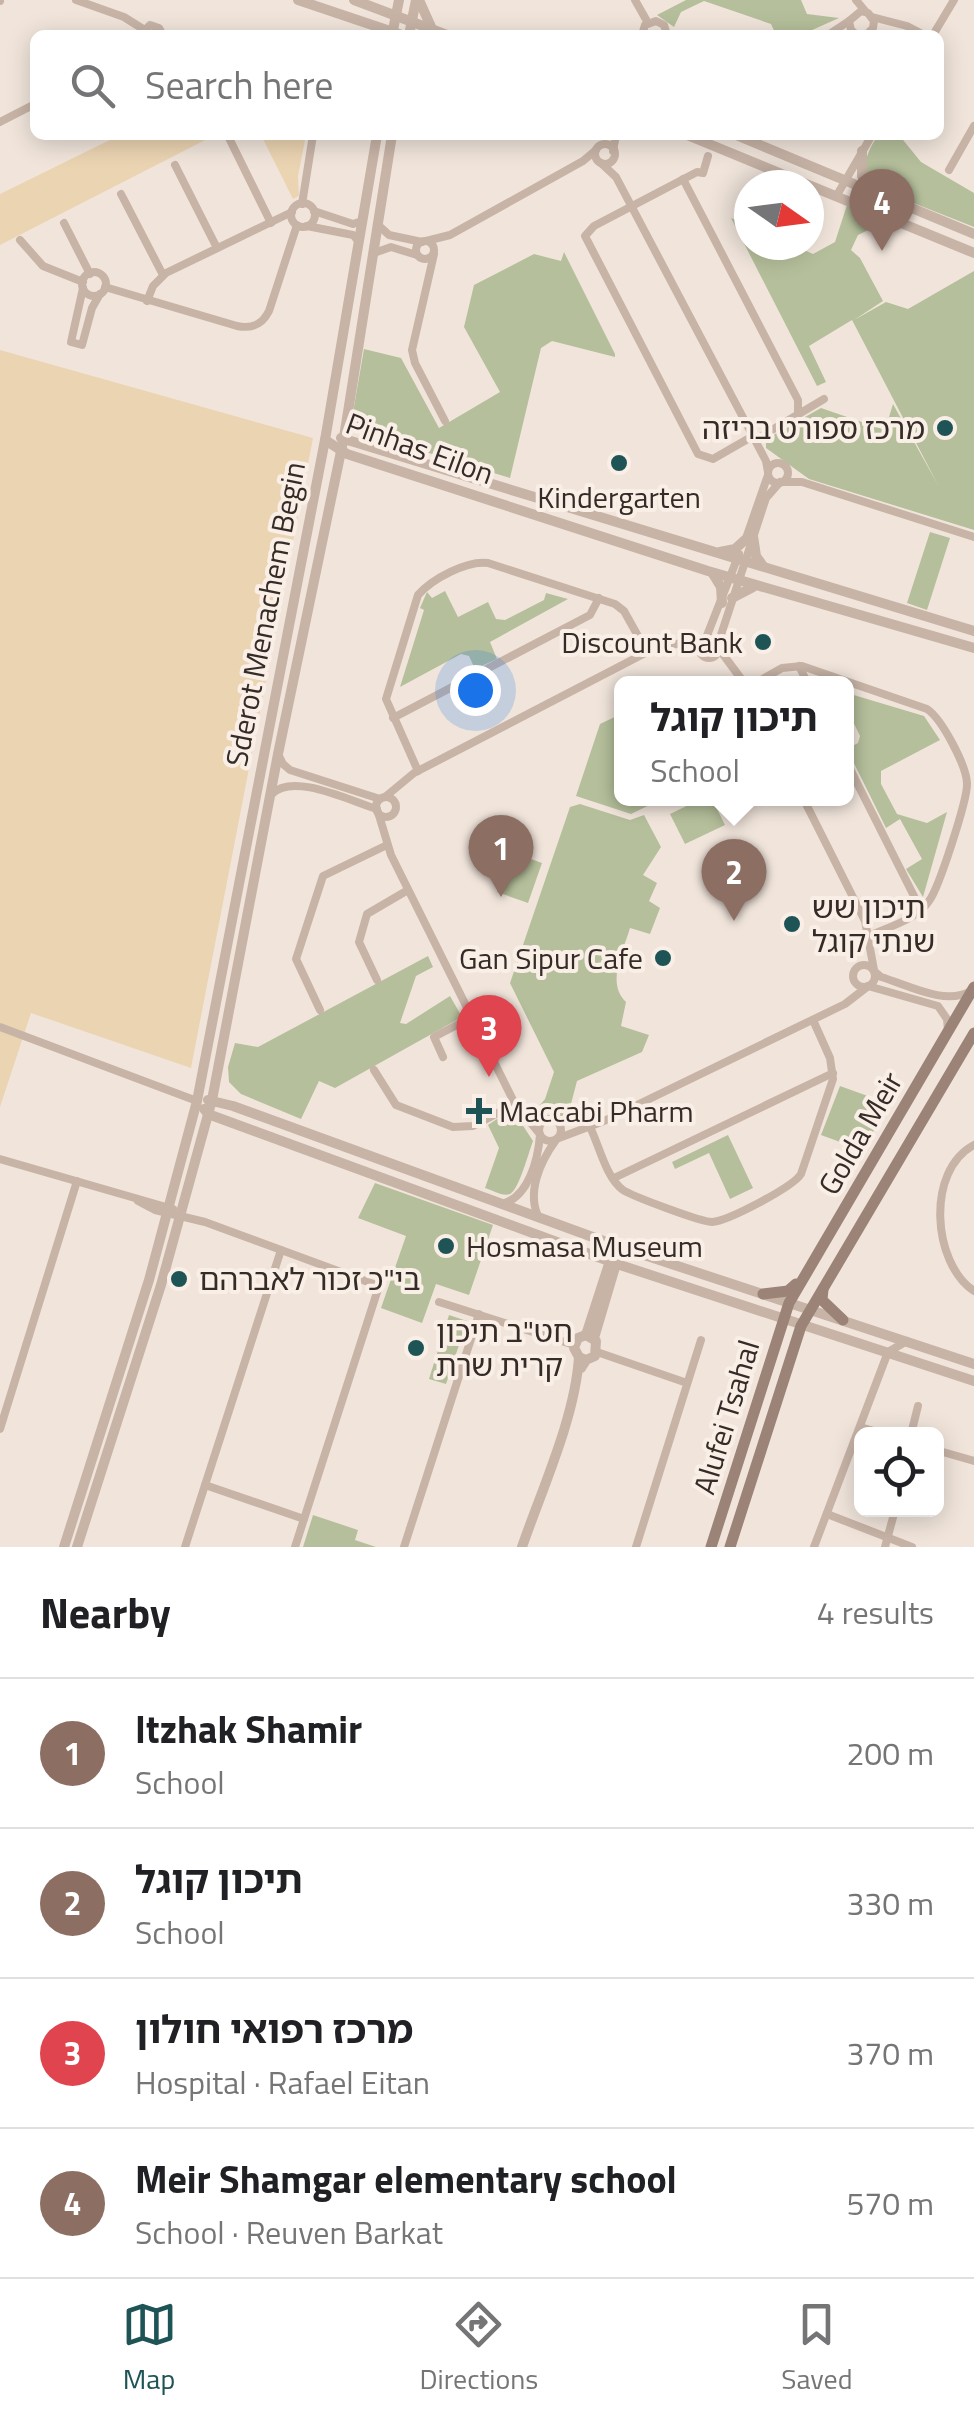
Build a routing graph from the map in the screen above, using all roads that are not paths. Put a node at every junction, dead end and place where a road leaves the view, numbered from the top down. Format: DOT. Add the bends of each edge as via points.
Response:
graph roads {
  1 [pos="76,0"];
  2 [pos="298,0"];
  3 [pos="377,0"];
  4 [pos="398,0"];
  5 [pos="417,0"];
  6 [pos="636,0"];
  7 [pos="854,0"];
  8 [pos="954,0"];
  9 [pos="359,2"];
  10 [pos="868,13"];
  11 [pos="396,17"];
  12 [pos="850,19"];
  13 [pos="648,23"];
  14 [pos="889,23"];
  15 [pos="139,30"];
  16 [pos="390,30"];
  17 [pos="396,30"];
  18 [pos="397,30"];
  19 [pos="432,30"];
  20 [pos="644,30"];
  21 [pos="666,30"];
  22 [pos="836,30"];
  23 [pos="854,30"];
  24 [pos="869,30"];
  25 [pos="873,30"];
  26 [pos="914,30"];
  27 [pos="937,30"];
  28 [pos="30,107"];
  29 [pos="0,122"];
  30 [pos="974,126"];
  31 [pos="230,140"];
  32 [pos="312,140"];
  33 [pos="376,140"];
  34 [pos="391,140"];
  35 [pos="603,140"];
  36 [pos="615,140"];
  37 [pos="700,140"];
  38 [pos="748,140"];
  39 [pos="869,140"];
  40 [pos="598,148"];
  41 [pos="862,152"];
  42 [pos="614,154"];
  43 [pos="708,156"];
  44 [pos="583,161"];
  45 [pos="600,163"];
  46 [pos="175,164"];
  47 [pos="950,170"];
  48 [pos="616,177"];
  49 [pos="683,180"];
  50 [pos="846,180"];
  51 [pos="868,189"];
  52 [pos="120,194"];
  53 [pos="837,195"];
  54 [pos="302,204"];
  55 [pos="632,206"];
  56 [pos="314,211"];
  57 [pos="292,212"];
  58 [pos="364,218"];
  59 [pos="376,221"];
  60 [pos="270,222"];
  61 [pos="64,223"];
  62 [pos="297,225"];
  63 [pos="308,226"];
  64 [pos="974,234"];
  65 [pos="450,235"];
  66 [pos="20,240"];
  67 [pos="424,241"];
  68 [pos="360,244"];
  69 [pos="217,248"];
  70 [pos="434,252"];
  71 [pos="974,253"];
  72 [pos="371,257"];
  73 [pos="420,258"];
  74 [pos="90,274"];
  75 [pos="163,276"];
  76 [pos="428,278"];
  77 [pos="83,285"];
  78 [pos="103,291"];
  79 [pos="147,300"];
  80 [pos="824,398"];
  81 [pos="798,413"];
  82 [pos="348,417"];
  83 [pos="445,421"];
  84 [pos="344,437"];
  85 [pos="754,438"];
  86 [pos="325,440"];
  87 [pos="369,444"];
  88 [pos="341,451"];
  89 [pos="762,455"];
  90 [pos="365,459"];
  91 [pos="777,463"];
  92 [pos="787,469"];
  93 [pos="768,473"];
  94 [pos="336,476"];
  95 [pos="781,482"];
  96 [pos="802,482"];
  97 [pos="974,537"];
  98 [pos="749,538"];
  99 [pos="717,552"];
  100 [pos="742,559"];
  101 [pos="764,566"];
  102 [pos="708,571"];
  103 [pos="734,579"];
  104 [pos="760,586"];
  105 [pos="599,598"];
  106 [pos="727,600"];
  107 [pos="974,631"];
  108 [pos="706,638"];
  109 [pos="678,644"];
  110 [pos="719,646"];
  111 [pos="974,648"];
  112 [pos="647,652"];
  113 [pos="701,655"];
  114 [pos="711,658"];
  115 [pos="731,666"];
  116 [pos="799,666"];
  117 [pos="739,676"];
  118 [pos="768,676"];
  119 [pos="804,676"];
  120 [pos="828,676"];
  121 [pos="854,685"];
  122 [pos="393,718"];
  123 [pos="278,751"];
  124 [pos="416,772"];
  125 [pos="854,777"];
  126 [pos="268,802"];
  127 [pos="380,804"];
  128 [pos="807,806"];
  129 [pos="394,809"];
  130 [pos="387,846"];
  131 [pos="408,890"];
  132 [pos="921,910"];
  133 [pos="870,938"];
  134 [pos="860,965"];
  135 [pos="874,971"];
  136 [pos="853,976"];
  137 [pos="377,980"];
  138 [pos="868,986"];
  139 [pos="974,987"];
  140 [pos="845,1004"];
  141 [pos="320,1010"];
  142 [pos="472,1017"];
  143 [pos="813,1020"];
  144 [pos="0,1027"];
  145 [pos="948,1032"];
  146 [pos="974,1034"];
  147 [pos="443,1057"];
  148 [pos="374,1070"];
  149 [pos="834,1073"];
  150 [pos="215,1086"];
  151 [pos="212,1100"];
  152 [pos="197,1101"];
  153 [pos="515,1104"];
  154 [pos="234,1106"];
  155 [pos="208,1114"];
  156 [pos="553,1121"];
  157 [pos="586,1128"];
  158 [pos="540,1134"];
  159 [pos="557,1139"];
  160 [pos="974,1145"];
  161 [pos="0,1159"];
  162 [pos="614,1178"];
  163 [pos="77,1182"];
  164 [pos="502,1204"];
  165 [pos="169,1210"];
  166 [pos="182,1212"];
  167 [pos="539,1218"];
  168 [pos="620,1246"];
  169 [pos="281,1250"];
  170 [pos="614,1262"];
  171 [pos="807,1275"];
  172 [pos="825,1281"];
  173 [pos="974,1291"];
  174 [pos="763,1294"];
  175 [pos="439,1302"];
  176 [pos="790,1303"];
  177 [pos="809,1308"];
  178 [pos="478,1314"];
  179 [pos="782,1319"];
  180 [pos="843,1320"];
  181 [pos="800,1326"];
  182 [pos="590,1336"];
  183 [pos="702,1340"];
  184 [pos="907,1341"];
  185 [pos="574,1345"];
  186 [pos="597,1352"];
  187 [pos="888,1352"];
  188 [pos="582,1359"];
  189 [pos="974,1364"];
  190 [pos="974,1381"];
  191 [pos="688,1383"];
  192 [pos="918,1406"];
  193 [pos="860,1427"];
  194 [pos="913,1427"];
  195 [pos="0,1429"];
  196 [pos="854,1443"];
  197 [pos="944,1452"];
  198 [pos="974,1461"];
  199 [pos="205,1484"];
  200 [pos="827,1514"];
  201 [pos="893,1517"];
  202 [pos="304,1519"];
  203 [pos="889,1536"];
  204 [pos="64,1547"];
  205 [pos="76,1547"];
  206 [pos="185,1547"];
  207 [pos="295,1547"];
  208 [pos="404,1547"];
  209 [pos="522,1547"];
  210 [pos="636,1547"];
  211 [pos="711,1547"];
  212 [pos="730,1547"];
  213 [pos="814,1547"];
  214 [pos="885,1547"];
  215 [pos="912,1547"];
  1 -- 15 [label="street" via="124,17"];
  2 -- 16 [label="street"];
  3 -- 9 [label="street"];
  4 -- 11 [label="street"];
  5 -- 18 [label="street"];
  5 -- 19 [label="street"];
  6 -- 13 [label="street"];
  7 -- 10 [label="street"];
  7 -- 12 [label="street"];
  8 -- 27 [label="street"];
  9 -- 11 [label="street"];
  10 -- 12 [label="street"];
  10 -- 14 [label="street"];
  10 -- 24 [label="street"];
  11 -- 17 [label="street"];
  12 -- 22 [label="street"];
  12 -- 23 [label="street"];
  13 -- 20 [label="street"];
  13 -- 21 [label="street" via="660,22"];
  14 -- 25 [label="street"];
  14 -- 26 [label="street"];
  28 -- 29 [label="street"];
  30 -- 47 [label="street"];
  31 -- 60 [label="street"];
  32 -- 54 [label="street"];
  33 -- 58 [label="street, Sderot Menachem Begin"];
  34 -- 59 [label="street, Sderot Menachem Begin"];
  35 -- 40 [label="street"];
  36 -- 42 [label="street"];
  37 -- 53 [label="street"];
  38 -- 50 [label="street"];
  39 -- 41 [label="street"];
  40 -- 42 [label="street" via="608,146"];
  40 -- 44 [label="street"];
  40 -- 45 [label="street"];
  41 -- 50 [label="street"];
  41 -- 51 [label="street"];
  42 -- 45 [label="street"];
  42 -- 48 [label="street"];
  43 -- 49 [label="street" via="703,173"];
  44 -- 45 [label="street"];
  44 -- 65 [label="street"];
  45 -- 48 [label="street"];
  46 -- 69 [label="street"];
  48 -- 55 [label="street"];
  49 -- 55 [label="street"];
  49 -- 81 [label="street" via="798,400"];
  50 -- 51 [label="street"];
  50 -- 53 [label="street"];
  51 -- 64 [label="street"];
  52 -- 75 [label="street"];
  53 -- 71 [label="street"];
  54 -- 56 [label="street"];
  54 -- 57 [label="street"];
  55 -- 85 [label="street"];
  55 -- 85 [label="street" via="585,236 699,456 716,458"];
  56 -- 58 [label="street" via="352,224"];
  56 -- 63 [label="street"];
  57 -- 60 [label="street"];
  57 -- 62 [label="street"];
  58 -- 68 [label="street, Sderot Menachem Begin"];
  59 -- 67 [label="street" via="386,234"];
  59 -- 72 [label="street, Sderot Menachem Begin"];
  60 -- 69 [label="street"];
  61 -- 74 [label="street"];
  62 -- 63 [label="street"];
  62 -- 79 [label="street" via="269,311 257,325 237,326"];
  63 -- 68 [label="street"];
  65 -- 67 [label="street"];
  65 -- 70 [label="street"];
  66 -- 77 [label="street" via="42,266"];
  67 -- 70 [label="street"];
  67 -- 73 [label="street" via="416,248"];
  68 -- 86 [label="street, Sderot Menachem Begin"];
  69 -- 75 [label="street"];
  70 -- 73 [label="street"];
  70 -- 76 [label="street"];
  72 -- 73 [label="street" via="388,247"];
  72 -- 82 [label="street, Sderot Menachem Begin"];
  73 -- 76 [label="street"];
  74 -- 77 [label="street"];
  74 -- 78 [label="street" via="102,276"];
  75 -- 79 [label="street"];
  76 -- 83 [label="street" via="412,352"];
  77 -- 78 [label="street" via="92,296"];
  77 -- 78 [label="street" via="71,342 82,344"];
  78 -- 79 [label="street"];
  80 -- 81 [label="street"];
  81 -- 85 [label="street"];
  82 -- 84 [label="street, Sderot Menachem Begin"];
  82 -- 87 [label="street" via="354,433"];
  84 -- 86 [label="street, Pinhas Eilon"];
  84 -- 87 [label="street, Pinhas Eilon"];
  84 -- 88 [label="street, Sderot Menachem Begin"];
  85 -- 89 [label="street"];
  86 -- 88 [label="street, Pinhas Eilon"];
  86 -- 152 [label="street, Sderot Menachem Begin"];
  87 -- 99 [label="street, Pinhas Eilon"];
  88 -- 90 [label="street, Pinhas Eilon"];
  88 -- 94 [label="street, Sderot Menachem Begin"];
  89 -- 91 [label="street"];
  89 -- 93 [label="street"];
  90 -- 94 [label="street" via="346,461"];
  90 -- 102 [label="street, Pinhas Eilon"];
  91 -- 92 [label="street"];
  91 -- 93 [label="street"];
  92 -- 95 [label="street"];
  92 -- 96 [label="street"];
  93 -- 95 [label="street"];
  93 -- 98 [label="street"];
  94 -- 123 [label="street, Sderot Menachem Begin"];
  95 -- 96 [label="street"];
  95 -- 98 [label="street"];
  96 -- 97 [label="street"];
  98 -- 99 [label="street"];
  98 -- 100 [label="street"];
  98 -- 101 [label="street"];
  99 -- 100 [label="street, Pinhas Eilon"];
  100 -- 101 [label="street, Pinhas Eilon"];
  100 -- 103 [label="street"];
  101 -- 107 [label="street, Pinhas Eilon"];
  102 -- 103 [label="street, Pinhas Eilon"];
  102 -- 106 [label="street"];
  103 -- 104 [label="street, Pinhas Eilon"];
  103 -- 106 [label="street"];
  104 -- 106 [label="street"];
  104 -- 111 [label="street, Pinhas Eilon"];
  105 -- 112 [label="street" via="622,609"];
  105 -- 122 [label="street" via="590,615"];
  105 -- 122 [label="street" via="483,562 427,586 414,603 388,690"];
  106 -- 108 [label="street"];
  106 -- 110 [label="street"];
  108 -- 109 [label="street"];
  108 -- 110 [label="street"];
  108 -- 113 [label="street"];
  109 -- 112 [label="street"];
  109 -- 113 [label="street"];
  110 -- 114 [label="street"];
  110 -- 115 [label="street"];
  112 -- 124 [label="street"];
  113 -- 114 [label="street"];
  114 -- 115 [label="street"];
  115 -- 117 [label="street"];
  116 -- 118 [label="street"];
  116 -- 119 [label="street"];
  116 -- 120 [label="street"];
  121 -- 132 [label="street" via="936,716 963,768 967,788 933,895"];
  122 -- 124 [label="street"];
  123 -- 126 [label="street, Sderot Menachem Begin"];
  123 -- 127 [label="street" via="290,770"];
  124 -- 127 [label="street"];
  124 -- 129 [label="street"];
  125 -- 132 [label="street"];
  126 -- 127 [label="street" via="277,788 297,784"];
  126 -- 150 [label="street, Sderot Menachem Begin"];
  127 -- 129 [label="street"];
  127 -- 129 [label="street" via="385,816"];
  127 -- 130 [label="street"];
  128 -- 133 [label="street"];
  129 -- 130 [label="street"];
  130 -- 131 [label="street"];
  130 -- 141 [label="street" via="319,882 296,961"];
  131 -- 137 [label="street" via="367,914 360,945"];
  131 -- 142 [label="street"];
  132 -- 133 [label="street"];
  133 -- 134 [label="street"];
  133 -- 135 [label="street"];
  134 -- 135 [label="street"];
  134 -- 136 [label="street"];
  135 -- 138 [label="street"];
  135 -- 139 [label="street" via="945,996"];
  136 -- 138 [label="street"];
  136 -- 140 [label="street"];
  138 -- 140 [label="street"];
  138 -- 145 [label="street" via="938,1006"];
  139 -- 145 [label="main road, Golda Meir"];
  140 -- 143 [label="street"];
  142 -- 147 [label="street" via="434,1038"];
  142 -- 153 [label="street"];
  143 -- 149 [label="street"];
  143 -- 157 [label="street"];
  144 -- 152 [label="street"];
  145 -- 171 [label="main road, Golda Meir"];
  146 -- 172 [label="main road, Golda Meir"];
  148 -- 153 [label="street" via="396,1105 452,1127 473,1126"];
  149 -- 162 [label="street"];
  149 -- 162 [label="street" via="798,1179 722,1219 707,1221 628,1193"];
  150 -- 151 [label="street, Sderot Menachem Begin"];
  150 -- 154 [label="street"];
  151 -- 152 [label="street"];
  151 -- 154 [label="street"];
  151 -- 155 [label="street, Sderot Menachem Begin"];
  152 -- 155 [label="street"];
  152 -- 165 [label="street, Sderot Menachem Begin"];
  153 -- 156 [label="street"];
  153 -- 158 [label="street"];
  154 -- 164 [label="street"];
  155 -- 166 [label="street, Sderot Menachem Begin"];
  155 -- 170 [label="street"];
  156 -- 157 [label="street"];
  156 -- 158 [label="street" via="540,1126"];
  156 -- 159 [label="street" via="561,1130"];
  157 -- 159 [label="street"];
  157 -- 162 [label="street"];
  158 -- 159 [label="street" via="546,1141"];
  158 -- 164 [label="street" via="526,1185"];
  159 -- 167 [label="street" via="534,1189"];
  160 -- 173 [label="street" via="952,1169 939,1211 955,1270"];
  161 -- 163 [label="street"];
  163 -- 165 [label="street"];
  163 -- 195 [label="street"];
  164 -- 167 [label="street"];
  165 -- 166 [label="street"];
  165 -- 204 [label="street, Sderot Menachem Begin"];
  166 -- 169 [label="street"];
  166 -- 205 [label="street, Sderot Menachem Begin"];
  167 -- 168 [label="street"];
  168 -- 170 [label="street"];
  168 -- 174 [label="street"];
  169 -- 199 [label="street"];
  169 -- 202 [label="street" via="379,1286"];
  170 -- 179 [label="street"];
  170 -- 182 [label="street"];
  171 -- 174 [label="main road" via="788,1291"];
  171 -- 176 [label="main road, Golda Meir"];
  172 -- 177 [label="main road, Golda Meir"];
  172 -- 180 [label="main road" via="822,1300"];
  174 -- 176 [label="street"];
  175 -- 178 [label="street"];
  176 -- 177 [label="street"];
  176 -- 179 [label="main road, Alufei Tsahal"];
  177 -- 180 [label="street"];
  177 -- 181 [label="main road, Alufei Tsahal"];
  178 -- 185 [label="street"];
  178 -- 208 [label="street"];
  179 -- 181 [label="street"];
  179 -- 211 [label="main road, Alufei Tsahal"];
  180 -- 184 [label="street"];
  181 -- 187 [label="street"];
  181 -- 212 [label="main road, Alufei Tsahal"];
  182 -- 185 [label="street"];
  182 -- 186 [label="street"];
  183 -- 191 [label="street"];
  184 -- 187 [label="street"];
  184 -- 189 [label="street"];
  185 -- 188 [label="street"];
  186 -- 188 [label="street"];
  186 -- 191 [label="street"];
  187 -- 190 [label="street"];
  187 -- 193 [label="street"];
  188 -- 209 [label="street"];
  191 -- 210 [label="street"];
  192 -- 194 [label="street"];
  196 -- 200 [label="street"];
  197 -- 198 [label="street"];
  199 -- 202 [label="street"];
  199 -- 206 [label="street"];
  200 -- 203 [label="street"];
  200 -- 213 [label="street"];
  201 -- 203 [label="street"];
  202 -- 207 [label="street"];
  203 -- 214 [label="street"];
  203 -- 215 [label="street"];
}
